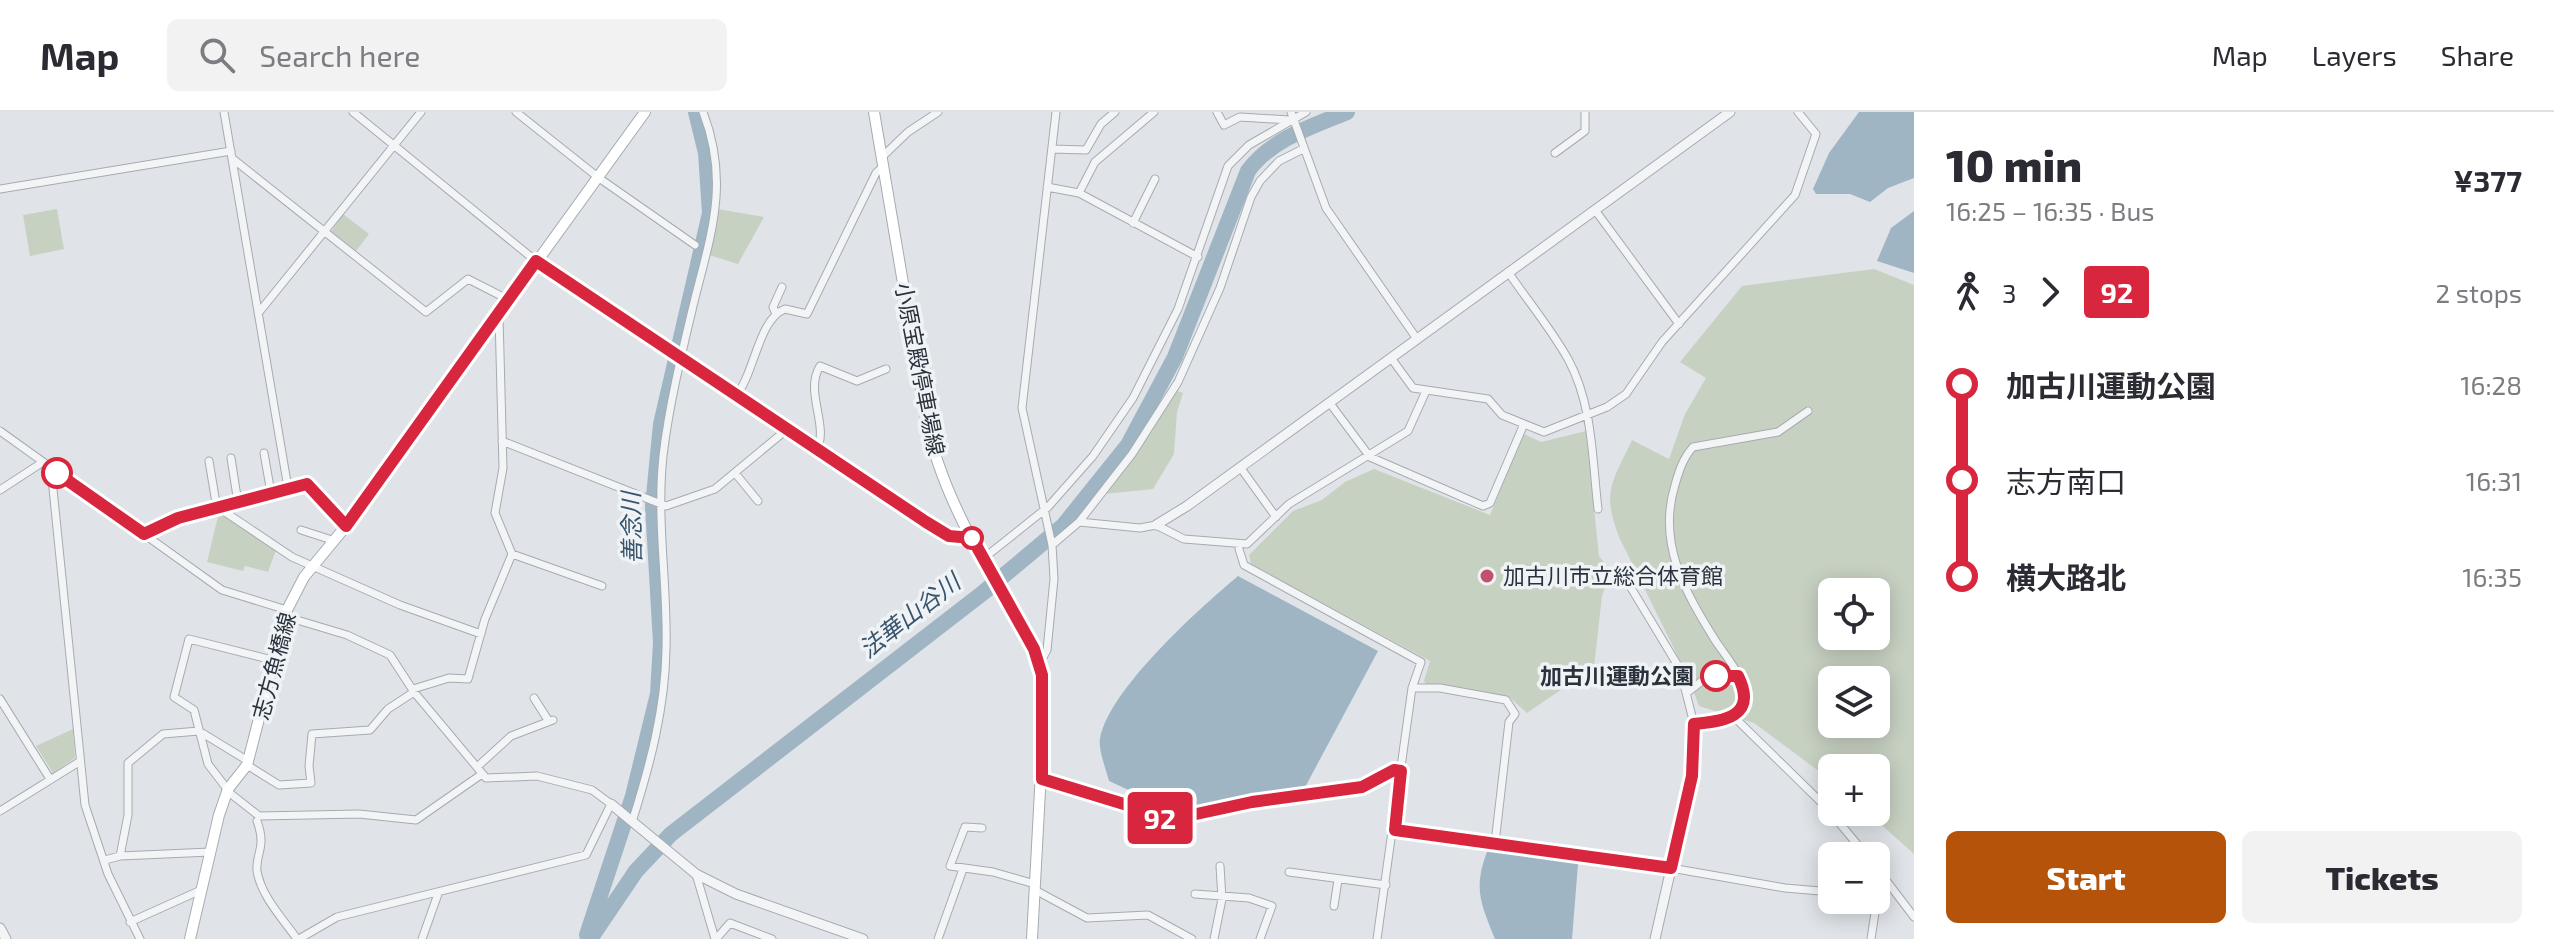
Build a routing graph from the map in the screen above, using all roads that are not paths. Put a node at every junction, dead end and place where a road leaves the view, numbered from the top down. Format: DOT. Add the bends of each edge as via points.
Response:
graph roads {
  1 [pos="224,112"];
  2 [pos="353,112"];
  3 [pos="421,112"];
  4 [pos="516,112"];
  5 [pos="645,112"];
  6 [pos="703,112"];
  7 [pos="874,112"];
  8 [pos="938,112"];
  9 [pos="1056,112"];
  10 [pos="1115,112"];
  11 [pos="1154,112"];
  12 [pos="1217,112"];
  13 [pos="1306,112"];
  14 [pos="1585,112"];
  15 [pos="1730,112"];
  16 [pos="1798,112"];
  17 [pos="1291,116"];
  18 [pos="394,145"];
  19 [pos="1052,149"];
  20 [pos="1303,149"];
  21 [pos="1555,153"];
  22 [pos="232,155"];
  23 [pos="883,162"];
  24 [pos="599,178"];
  25 [pos="1155,179"];
  26 [pos="1047,187"];
  27 [pos="0,189"];
  28 [pos="1079,193"];
  29 [pos="1595,210"];
  30 [pos="1133,223"];
  31 [pos="326,230"];
  32 [pos="695,245"];
  33 [pos="1198,257"];
  34 [pos="536,261"];
  35 [pos="1508,272"];
  36 [pos="782,287"];
  37 [pos="509,300"];
  38 [pos="260,311"];
  39 [pos="776,314"];
  40 [pos="499,316"];
  41 [pos="1679,324"];
  42 [pos="1417,339"];
  43 [pos="670,352"];
  44 [pos="1391,358"];
  45 [pos="682,360"];
  46 [pos="886,369"];
  47 [pos="1426,391"];
  48 [pos="735,397"];
  49 [pos="1329,402"];
  50 [pos="1808,411"];
  51 [pos="1588,416"];
  52 [pos="1524,424"];
  53 [pos="0,431"];
  54 [pos="785,431"];
  55 [pos="502,441"];
  56 [pos="817,450"];
  57 [pos="264,453"];
  58 [pos="1370,457"];
  59 [pos="231,458"];
  60 [pos="209,461"];
  61 [pos="43,462"];
  62 [pos="1240,467"];
  63 [pos="51,469"];
  64 [pos="735,473"];
  65 [pos="288,488"];
  66 [pos="0,490"];
  67 [pos="271,493"];
  68 [pos="758,501"];
  69 [pos="238,503"];
  70 [pos="660,504"];
  71 [pos="218,508"];
  72 [pos="1598,509"];
  73 [pos="1043,511"];
  74 [pos="1276,517"];
  75 [pos="1079,522"];
  76 [pos="1156,525"];
  77 [pos="346,526"];
  78 [pos="301,530"];
  79 [pos="144,534"];
  80 [pos="972,538"];
  81 [pos="335,541"];
  82 [pos="1052,545"];
  83 [pos="1239,549"];
  84 [pos="512,554"];
  85 [pos="985,560"];
  86 [pos="315,565"];
  87 [pos="1619,568"];
  88 [pos="602,586"];
  89 [pos="287,614"];
  90 [pos="481,634"];
  91 [pos="272,660"];
  92 [pos="1039,665"];
  93 [pos="1738,676"];
  94 [pos="1412,688"];
  95 [pos="413,690"];
  96 [pos="1688,692"];
  97 [pos="534,698"];
  98 [pos="0,699"];
  99 [pos="1734,717"];
  100 [pos="1694,724"];
  101 [pos="199,731"];
  102 [pos="79,762"];
  103 [pos="247,763"];
  104 [pos="479,770"];
  105 [pos="1401,771"];
  106 [pos="50,779"];
  107 [pos="1042,779"];
  108 [pos="228,789"];
  109 [pos="614,807"];
  110 [pos="0,811"];
  111 [pos="257,821"];
  112 [pos="631,821"];
  113 [pos="982,828"];
  114 [pos="1395,830"];
  115 [pos="1855,842"];
  116 [pos="1495,843"];
  117 [pos="210,852"];
  118 [pos="120,856"];
  119 [pos="105,860"];
  120 [pos="1220,866"];
  121 [pos="1671,868"];
  122 [pos="963,869"];
  123 [pos="1289,872"];
  124 [pos="696,874"];
  125 [pos="1338,880"];
  126 [pos="1386,885"];
  127 [pos="1890,886"];
  128 [pos="1035,887"];
  129 [pos="201,890"];
  130 [pos="1818,891"];
  131 [pos="438,894"];
  132 [pos="1195,894"];
  133 [pos="1222,895"];
  134 [pos="1334,906"];
  135 [pos="1874,914"];
  136 [pos="1914,917"];
  137 [pos="130,922"];
  138 [pos="0,928"];
  139 [pos="713,937"];
  140 [pos="6,939"];
  141 [pos="140,939"];
  142 [pos="190,939"];
  143 [pos="298,939"];
  144 [pos="422,939"];
  145 [pos="772,939"];
  146 [pos="863,939"];
  147 [pos="938,939"];
  148 [pos="1032,939"];
  149 [pos="1192,939"];
  150 [pos="1214,939"];
  151 [pos="1260,939"];
  152 [pos="1377,939"];
  153 [pos="1655,939"];
  154 [pos="1871,939"];
  1 -- 22 [label="street"];
  2 -- 18 [label="street"];
  3 -- 18 [label="street"];
  4 -- 24 [label="street"];
  5 -- 24 [label="main road, 志方魚橋線"];
  6 -- 45 [label="street" via="716,170 715,226"];
  7 -- 23 [label="main road, 小原宝殿停車場線"];
  8 -- 23 [label="street" via="908,132"];
  9 -- 19 [label="street"];
  10 -- 19 [label="street" via="1086,150"];
  11 -- 28 [label="street" via="1095,162"];
  12 -- 17 [label="street" via="1224,125 1240,117"];
  13 -- 17 [label="street"];
  14 -- 21 [label="street" via="1585,131"];
  15 -- 29 [label="street"];
  16 -- 41 [label="street" via="1816,134 1795,195"];
  17 -- 20 [label="street"];
  17 -- 33 [label="street" via="1228,166"];
  18 -- 31 [label="street"];
  18 -- 34 [label="street"];
  19 -- 26 [label="street"];
  20 -- 42 [label="street" via="1341,235"];
  20 -- 75 [label="street" via="1279,161 1260,181 1178,382 1132,454"];
  22 -- 27 [label="street"];
  22 -- 31 [label="street"];
  22 -- 38 [label="street"];
  23 -- 39 [label="street" via="807,314 785,309"];
  23 -- 80 [label="main road, 小原宝殿停車場線" via="930,439 947,490"];
  24 -- 32 [label="street"];
  24 -- 34 [label="main road, 志方魚橋線"];
  25 -- 30 [label="street"];
  26 -- 28 [label="street"];
  26 -- 73 [label="street" via="1022,408"];
  28 -- 30 [label="street"];
  29 -- 35 [label="street"];
  29 -- 41 [label="street"];
  30 -- 33 [label="street"];
  31 -- 37 [label="street" via="426,312 468,279"];
  31 -- 38 [label="street"];
  33 -- 73 [label="street" via="1145,379 1093,456"];
  34 -- 37 [label="main road, 志方魚橋線"];
  34 -- 43 [label="street"];
  35 -- 42 [label="street"];
  35 -- 51 [label="street" via="1568,359"];
  36 -- 39 [label="street" via="773,307"];
  37 -- 40 [label="main road, 志方魚橋線"];
  38 -- 65 [label="street"];
  39 -- 48 [label="street"];
  40 -- 55 [label="street"];
  40 -- 77 [label="main road, 志方魚橋線"];
  41 -- 51 [label="street" via="1626,394"];
  42 -- 44 [label="street"];
  43 -- 45 [label="street"];
  44 -- 47 [label="street" via="1413,388"];
  44 -- 49 [label="street"];
  45 -- 48 [label="street"];
  45 -- 70 [label="street" via="666,433"];
  46 -- 56 [label="street" via="857,381 820,366 814,380 821,441"];
  47 -- 52 [label="street" via="1488,399 1502,415"];
  47 -- 58 [label="street" via="1408,431"];
  48 -- 54 [label="street"];
  49 -- 58 [label="street"];
  49 -- 62 [label="street"];
  50 -- 93 [label="street" via="1778,432 1693,447 1671,497 1668,517 1678,572"];
  51 -- 52 [label="street" via="1544,432"];
  51 -- 72 [label="street"];
  52 -- 58 [label="street" via="1490,503 1483,506"];
  53 -- 61 [label="street"];
  54 -- 56 [label="street"];
  54 -- 64 [label="street"];
  55 -- 70 [label="street"];
  55 -- 84 [label="street" via="503,476 495,513"];
  56 -- 80 [label="street" via="949,536"];
  57 -- 67 [label="street"];
  58 -- 74 [label="street"];
  59 -- 69 [label="street"];
  60 -- 71 [label="street"];
  61 -- 63 [label="street"];
  61 -- 66 [label="street"];
  62 -- 74 [label="street"];
  62 -- 76 [label="street"];
  63 -- 79 [label="street"];
  63 -- 102 [label="street"];
  64 -- 68 [label="street"];
  64 -- 70 [label="street" via="715,489"];
  65 -- 67 [label="street"];
  65 -- 77 [label="street" via="307,484"];
  67 -- 69 [label="street"];
  69 -- 71 [label="street"];
  70 -- 112 [label="street" via="666,620 663,701"];
  71 -- 79 [label="street"];
  71 -- 86 [label="street" via="278,550"];
  73 -- 82 [label="street"];
  73 -- 85 [label="street"];
  74 -- 76 [label="street" via="1247,544 1184,539"];
  75 -- 76 [label="street"];
  75 -- 82 [label="street"];
  77 -- 81 [label="main road, 志方魚橋線"];
  78 -- 81 [label="street"];
  79 -- 89 [label="street" via="222,590"];
  80 -- 85 [label="main road, 小原宝殿停車場線"];
  81 -- 86 [label="main road, 志方魚橋線"];
  82 -- 92 [label="street" via="1047,650"];
  83 -- 94 [label="street" via="1244,565 1421,662"];
  84 -- 88 [label="street"];
  84 -- 90 [label="street"];
  85 -- 92 [label="main road, 小原宝殿停車場線"];
  86 -- 89 [label="main road, 志方魚橋線"];
  86 -- 90 [label="street" via="386,599"];
  87 -- 96 [label="street" via="1664,638"];
  89 -- 91 [label="main road, 志方魚橋線"];
  89 -- 95 [label="street" via="383,651"];
  90 -- 95 [label="street" via="468,679 449,678"];
  91 -- 101 [label="street" via="186,641 174,697 194,710"];
  91 -- 103 [label="main road, 志方魚橋線"];
  92 -- 107 [label="main road, 小原宝殿停車場線"];
  93 -- 96 [label="street" via="1704,678"];
  93 -- 99 [label="street" via="1743,699"];
  94 -- 105 [label="street"];
  94 -- 116 [label="street" via="1506,700 1515,714 1509,722"];
  95 -- 103 [label="street" via="370,730 312,734 311,783 279,785"];
  95 -- 104 [label="street"];
  96 -- 100 [label="street"];
  97 -- 104 [label="street" via="550,720 511,736"];
  98 -- 106 [label="street"];
  99 -- 100 [label="street"];
  99 -- 115 [label="street"];
  100 -- 121 [label="street" via="1692,776"];
  101 -- 103 [label="street"];
  101 -- 108 [label="street" via="205,757"];
  101 -- 118 [label="street" via="163,734 128,763 128,815"];
  102 -- 106 [label="street"];
  102 -- 119 [label="street" via="85,805"];
  103 -- 108 [label="main road, 志方魚橋線"];
  104 -- 108 [label="street" via="416,820 359,814 259,816"];
  104 -- 109 [label="street" via="491,780 527,776 592,790"];
  105 -- 107 [label="street" via="1362,787 1173,819"];
  105 -- 114 [label="street"];
  106 -- 110 [label="street"];
  107 -- 128 [label="main road, 小原宝殿停車場線"];
  108 -- 117 [label="main road, 志方魚橋線"];
  109 -- 112 [label="street"];
  109 -- 131 [label="street" via="586,855"];
  111 -- 143 [label="street" via="263,843 257,870 266,894"];
  112 -- 124 [label="street"];
  113 -- 122 [label="street" via="965,827 950,866"];
  114 -- 116 [label="street"];
  114 -- 126 [label="street"];
  116 -- 121 [label="street"];
  117 -- 118 [label="street"];
  117 -- 129 [label="main road, 志方魚橋線"];
  118 -- 119 [label="street"];
  119 -- 137 [label="street"];
  120 -- 133 [label="street"];
  121 -- 130 [label="street"];
  121 -- 153 [label="street"];
  122 -- 128 [label="street" via="993,872"];
  122 -- 147 [label="street"];
  123 -- 125 [label="street"];
  124 -- 139 [label="street"];
  124 -- 146 [label="street" via="736,894"];
  125 -- 126 [label="street"];
  125 -- 134 [label="street"];
  126 -- 152 [label="street"];
  127 -- 136 [label="street"];
  128 -- 148 [label="main road, 小原宝殿停車場線"];
  128 -- 149 [label="street" via="1087,918 1148,915"];
  129 -- 137 [label="street"];
  129 -- 142 [label="main road, 志方魚橋線"];
  131 -- 143 [label="street" via="337,917"];
  131 -- 144 [label="street"];
  132 -- 133 [label="street"];
  133 -- 150 [label="street"];
  133 -- 151 [label="street" via="1272,906"];
  135 -- 154 [label="street"];
  137 -- 141 [label="street"];
  138 -- 140 [label="street"];
  139 -- 145 [label="street" via="730,923"];
}
